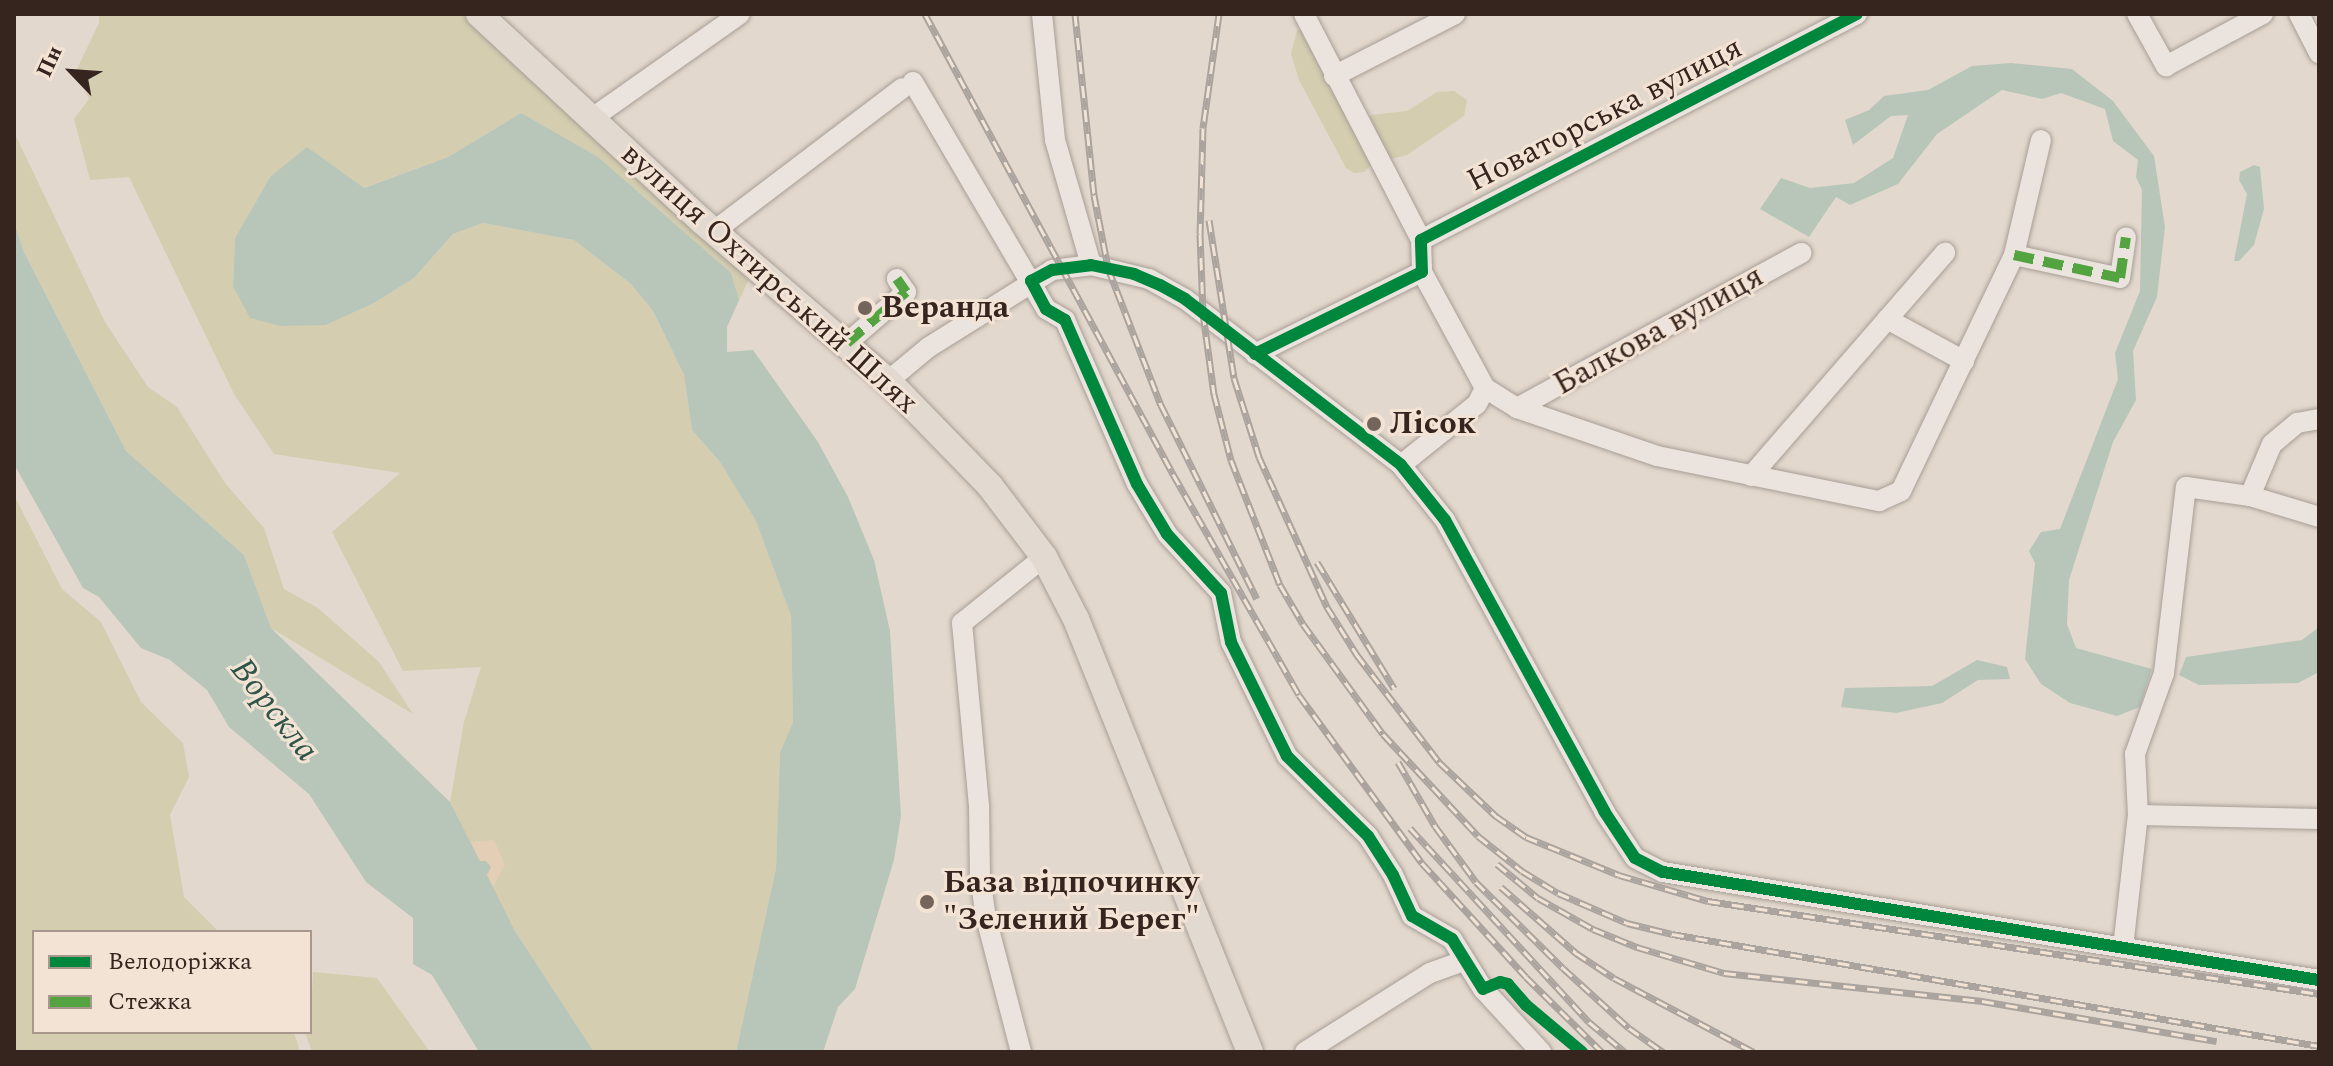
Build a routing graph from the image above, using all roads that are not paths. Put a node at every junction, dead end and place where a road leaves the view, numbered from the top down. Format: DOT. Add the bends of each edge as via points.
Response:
graph roads {
  1 [pos="479,14"];
  2 [pos="740,14"];
  3 [pos="1042,14"];
  4 [pos="1304,14"];
  5 [pos="1455,14"];
  6 [pos="1857,14"];
  7 [pos="2137,14"];
  8 [pos="2263,14"];
  9 [pos="2299,14"];
  10 [pos="2319,53"];
  11 [pos="1334,76"];
  12 [pos="591,119"];
  13 [pos="2041,140"];
  14 [pos="713,232"];
  15 [pos="2126,237"];
  16 [pos="1421,240"];
  17 [pos="1801,253"];
  18 [pos="1945,253"];
  19 [pos="2014,255"];
  20 [pos="1091,265"];
  21 [pos="1422,272"];
  22 [pos="897,279"];
  23 [pos="1031,281"];
  24 [pos="1887,319"];
  25 [pos="847,343"];
  26 [pos="1255,354"];
  27 [pos="1964,361"];
  28 [pos="888,381"];
  29 [pos="1485,388"];
  30 [pos="1517,408"];
  31 [pos="2319,419"];
  32 [pos="1401,465"];
  33 [pos="1751,476"];
  34 [pos="2250,496"];
  35 [pos="2319,517"];
  36 [pos="1044,557"];
  37 [pos="2138,815"];
  38 [pos="2319,819"];
  39 [pos="2123,948"];
  40 [pos="1463,961"];
  41 [pos="2319,980"];
  42 [pos="1021,1052"];
  43 [pos="1250,1052"];
  44 [pos="1305,1052"];
  45 [pos="1541,1052"];
  1 -- 12 [label="main road, вулиця Охтирський Шлях"];
  2 -- 12 [label="street"];
  3 -- 20 [label="street" via="1055,140"];
  4 -- 11 [label="street"];
  5 -- 11 [label="street"];
  6 -- 16 [label="street, Новаторська вулиця"];
  7 -- 8 [label="street" via="2166,66"];
  9 -- 10 [label="street"];
  11 -- 16 [label="street"];
  12 -- 14 [label="main road, вулиця Охтирський Шлях"];
  13 -- 19 [label="street"];
  14 -- 23 [label="street" via="908,85"];
  14 -- 25 [label="main road, вулиця Охтирський Шлях"];
  15 -- 19 [label="street" via="2120,278"];
  16 -- 21 [label="street"];
  17 -- 30 [label="street, Балкова вулиця"];
  18 -- 24 [label="street"];
  19 -- 27 [label="street"];
  20 -- 23 [label="street" via="1052,270"];
  20 -- 26 [label="street" via="1160,285"];
  21 -- 26 [label="street"];
  21 -- 29 [label="street"];
  22 -- 25 [label="street" via="906,292"];
  23 -- 28 [label="street" via="929,347"];
  23 -- 40 [label="street" via="1046,309 1065,320 1159,522 1221,593 1231,642 1287,756 1368,836 1412,916 1452,939"];
  24 -- 27 [label="street"];
  24 -- 33 [label="street"];
  25 -- 28 [label="main road, вулиця Охтирський Шлях"];
  26 -- 32 [label="street"];
  27 -- 33 [label="street" via="1901,491 1879,501"];
  28 -- 36 [label="main road, вулиця Охтирський Шлях" via="990,486"];
  29 -- 30 [label="street"];
  29 -- 32 [label="street" via="1477,404"];
  30 -- 33 [label="street" via="1657,456"];
  31 -- 34 [label="street" via="2297,423 2272,444"];
  32 -- 39 [label="street" via="1445,520 1635,858 1663,872"];
  34 -- 35 [label="street"];
  34 -- 37 [label="street" via="2186,487 2164,673 2135,754"];
  36 -- 42 [label="street" via="962,623 979,806 980,877"];
  36 -- 43 [label="main road, вулиця Охтирський Шлях" via="1082,633"];
  37 -- 38 [label="street"];
  37 -- 39 [label="street"];
  39 -- 41 [label="street"];
  40 -- 44 [label="street" via="1430,973"];
  40 -- 45 [label="street"];
}
